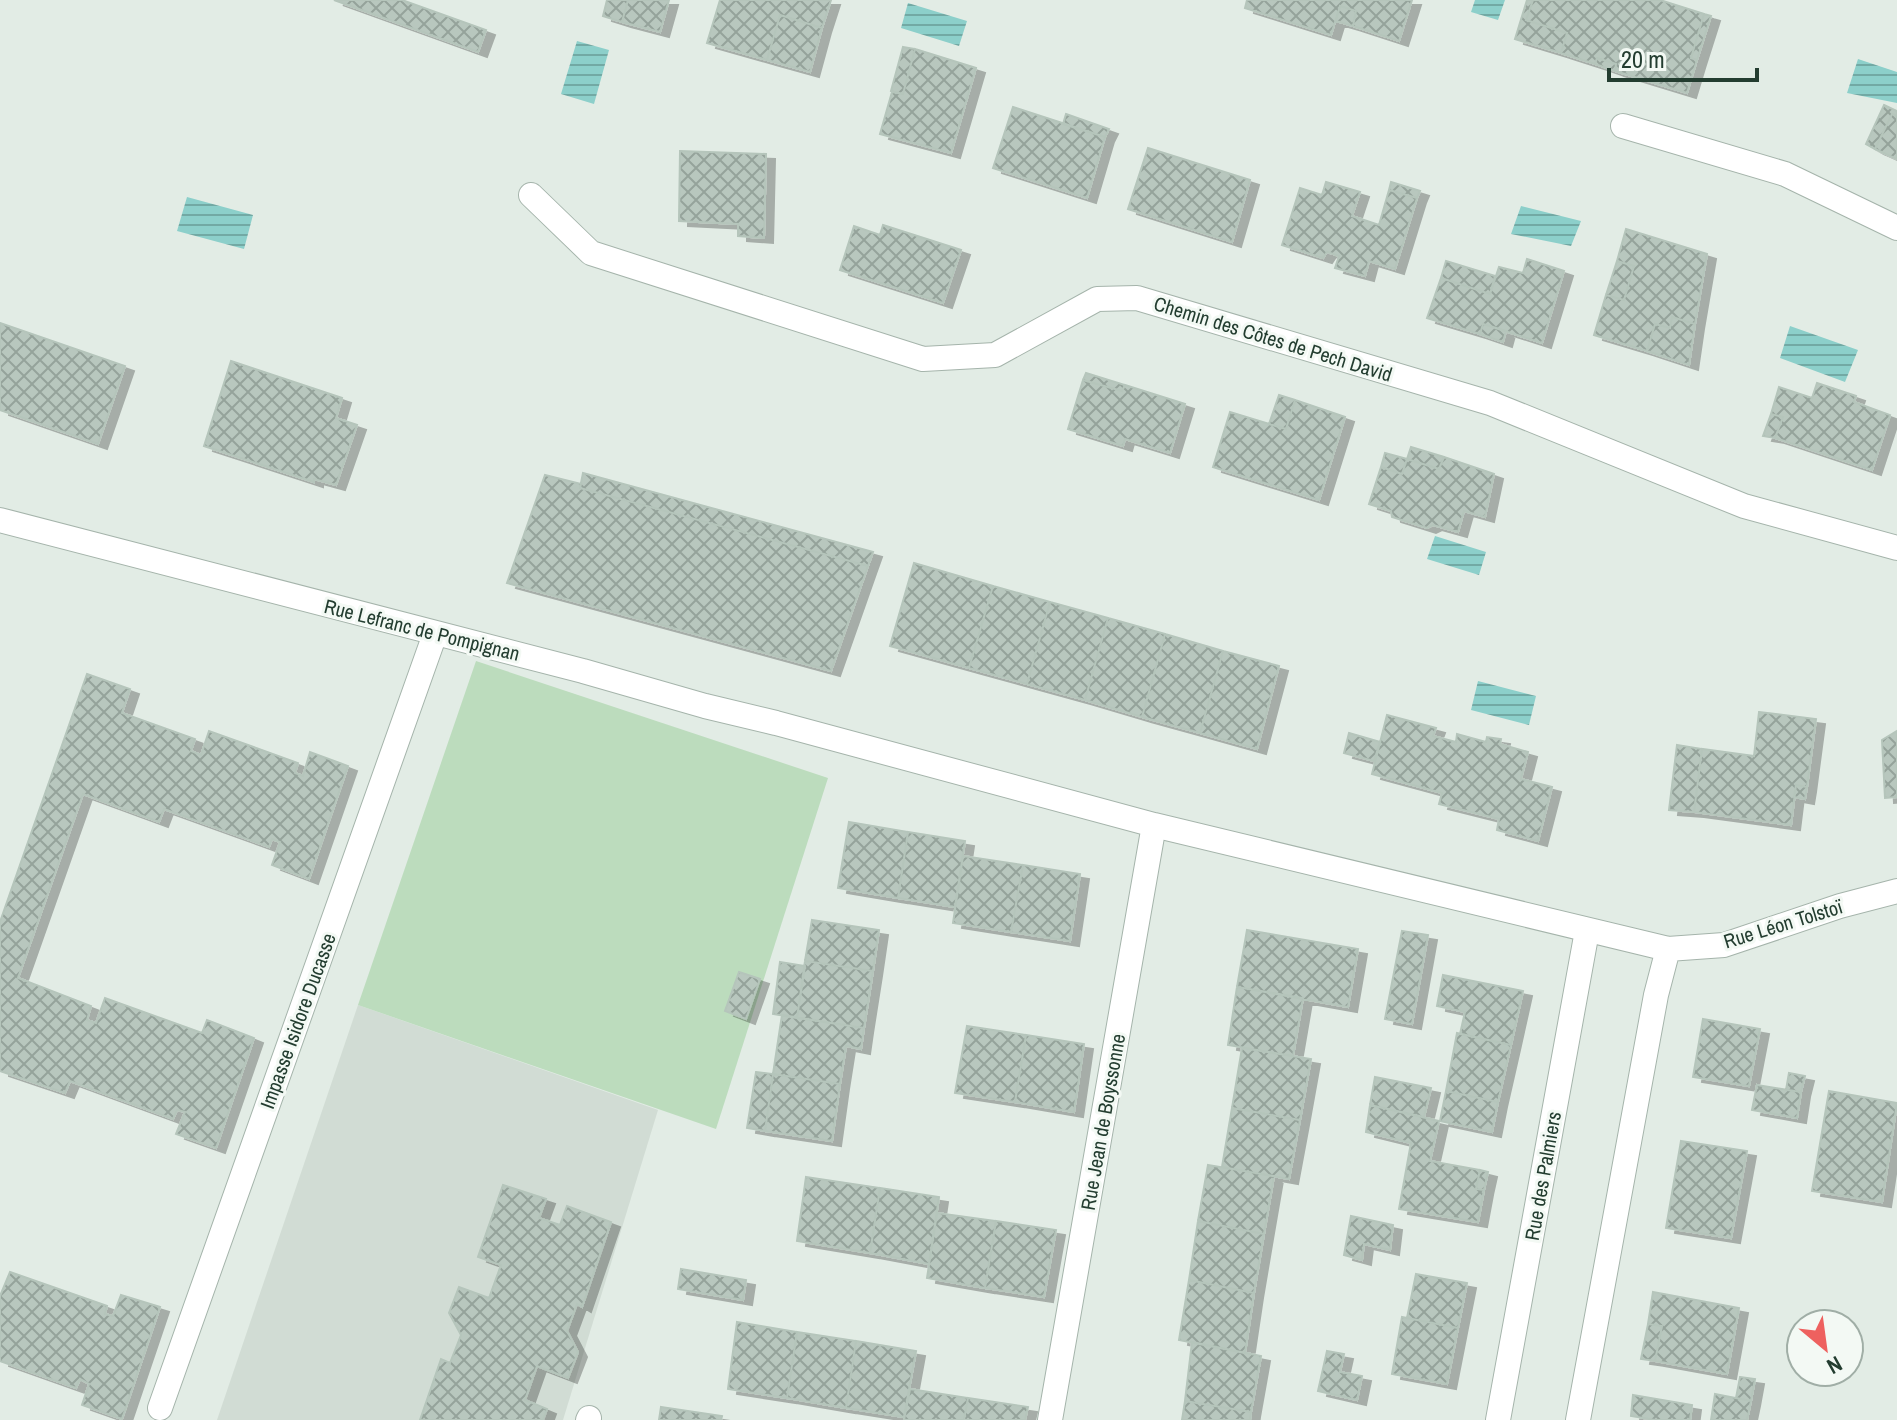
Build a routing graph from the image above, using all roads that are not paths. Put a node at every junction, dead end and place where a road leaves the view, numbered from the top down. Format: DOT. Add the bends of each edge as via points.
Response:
graph roads {
  1 [pos="1623,126"];
  2 [pos="531,195"];
  3 [pos="1897,228"];
  4 [pos="0,520"];
  5 [pos="1897,548"];
  6 [pos="435,634"];
  7 [pos="1154,825"];
  8 [pos="1897,891"];
  9 [pos="1587,931"];
  10 [pos="1668,949"];
  11 [pos="160,1408"];
  12 [pos="1050,1420"];
  13 [pos="1498,1420"];
  14 [pos="1578,1420"];
  1 -- 3 [label="street" via="1785,174"];
  2 -- 5 [label="street, Chemin des Côtes de Pech David" via="591,253 923,359 995,355 1097,299 1137,298 1490,403 1744,506"];
  4 -- 6 [label="street, Rue Lefranc de Pompignan"];
  6 -- 7 [label="street, Rue Lefranc de Pompignan"];
  6 -- 11 [label="street, Impasse Isidore Ducasse"];
  7 -- 9 [label="street"];
  7 -- 12 [label="street, Rue Jean de Boyssonne"];
  8 -- 10 [label="street, Rue Léon Tolstoï" via="1724,945"];
  9 -- 10 [label="street"];
  9 -- 13 [label="street, Rue des Palmiers"];
  10 -- 14 [label="street"];
}
